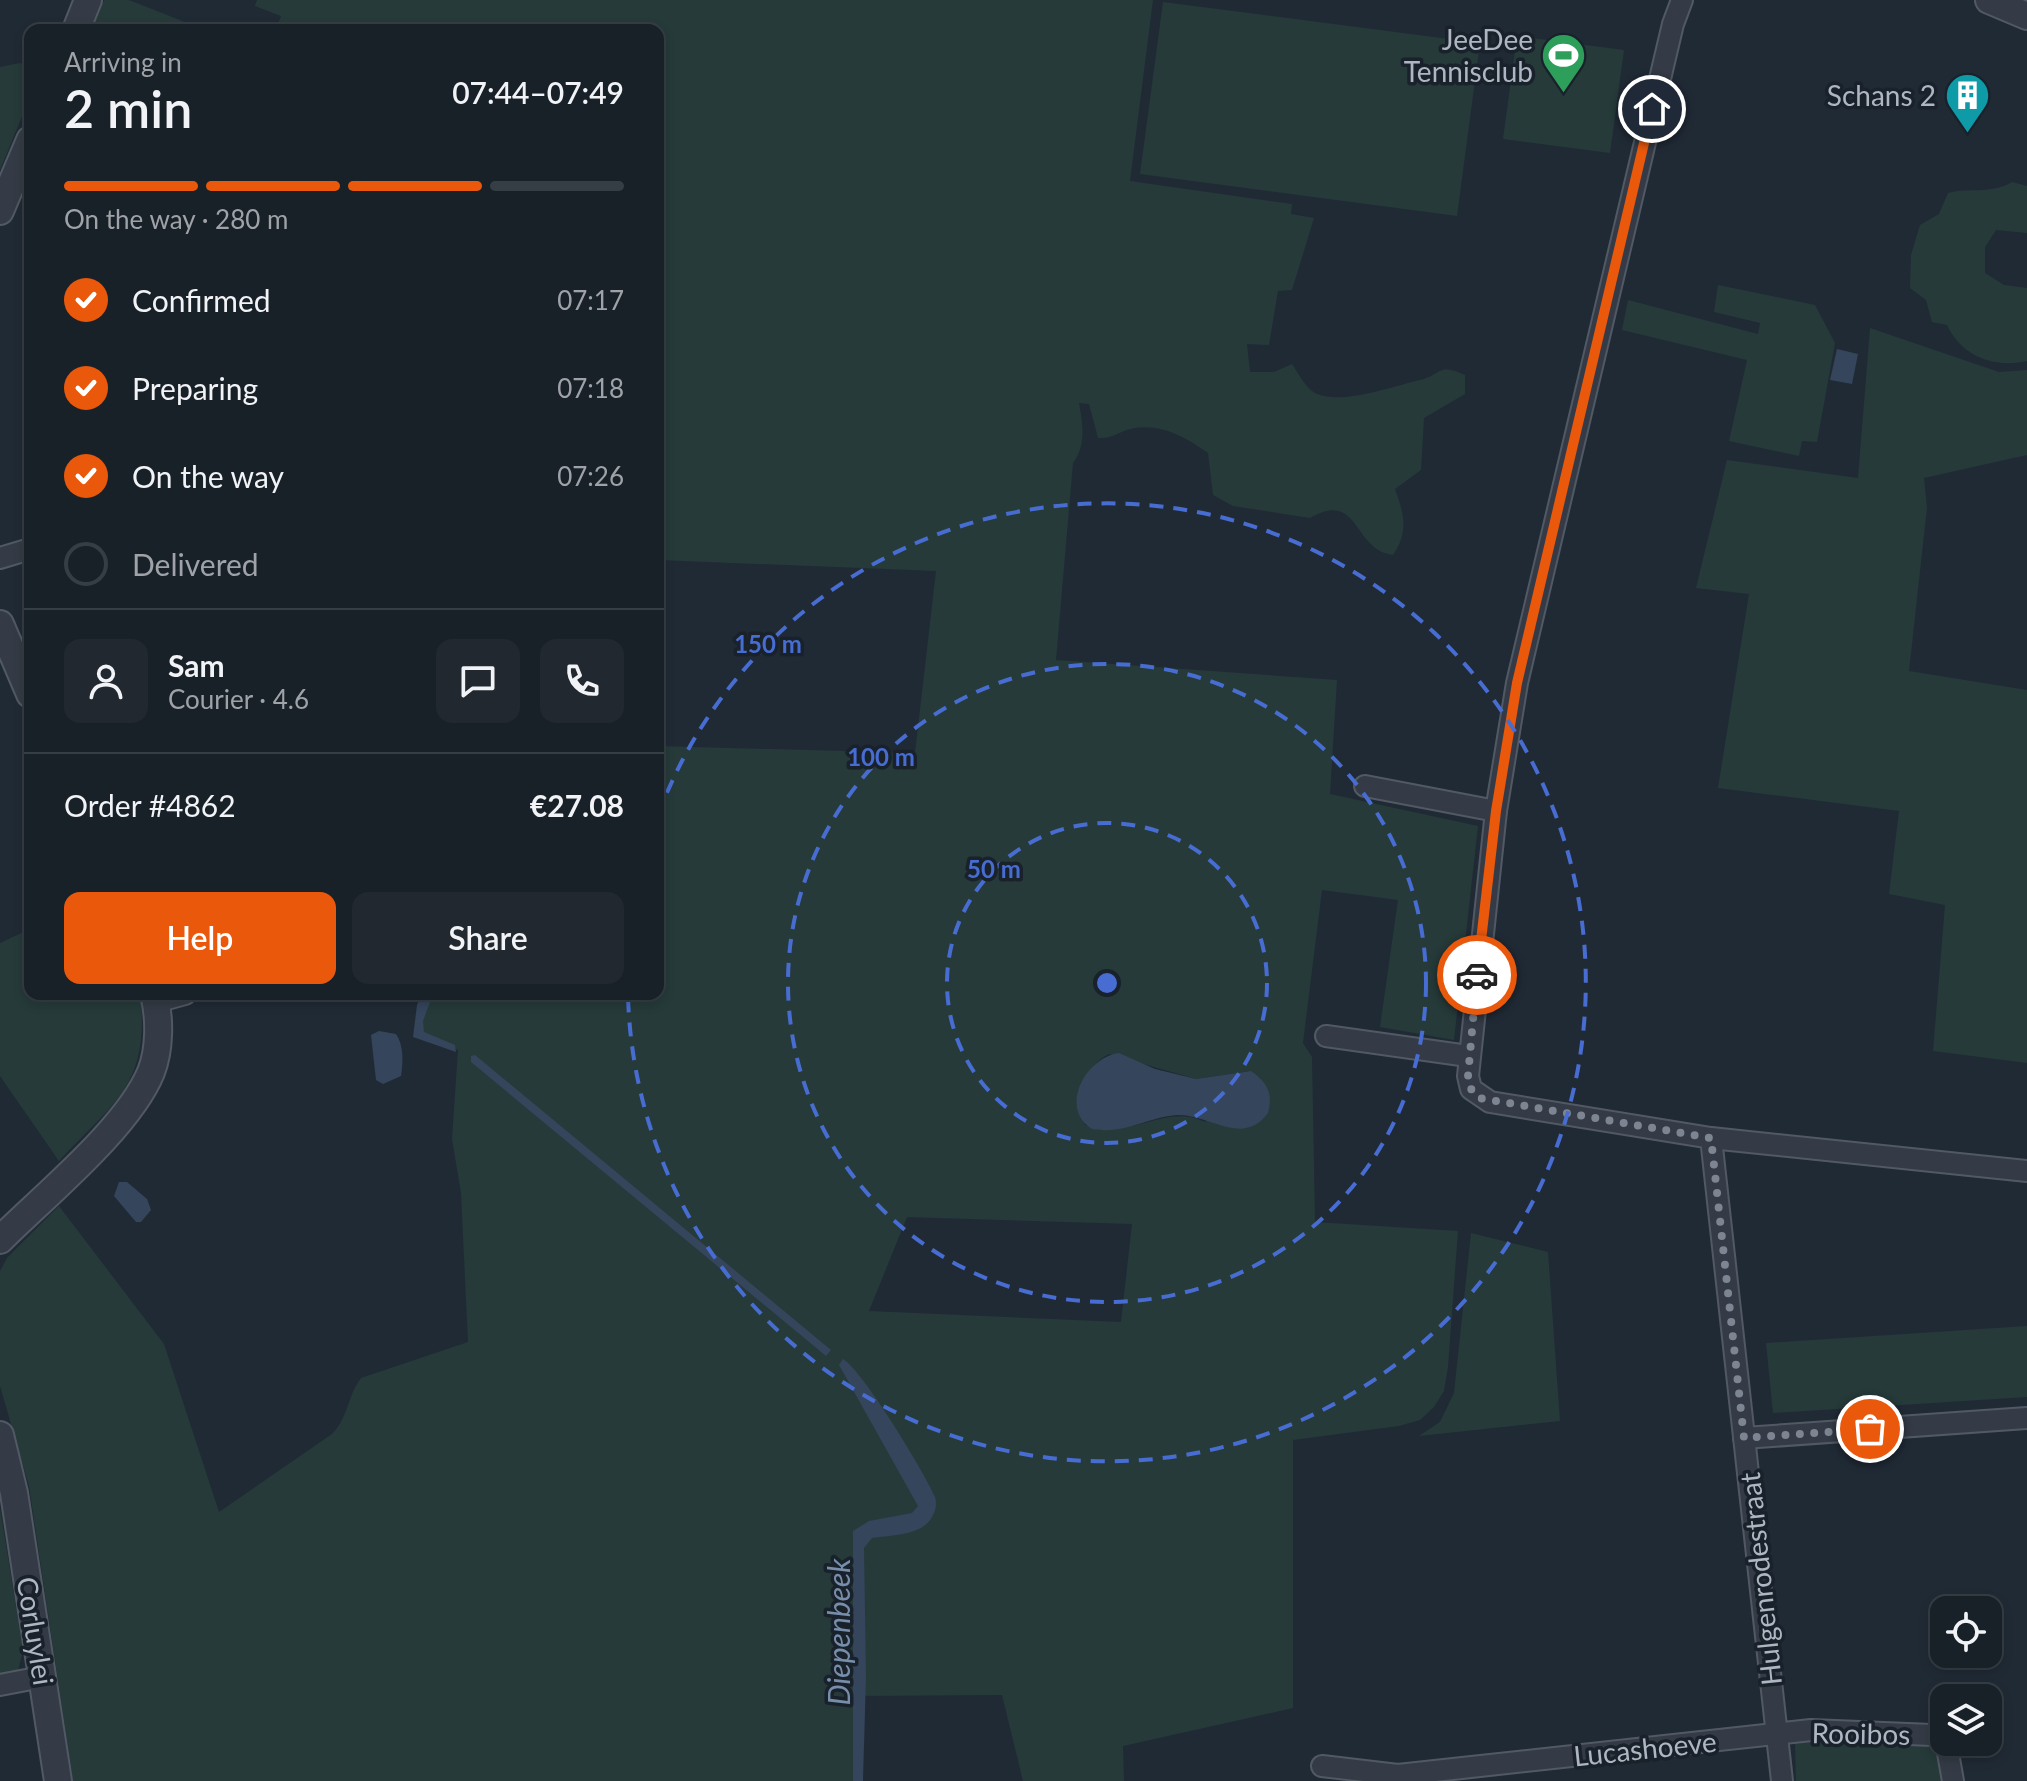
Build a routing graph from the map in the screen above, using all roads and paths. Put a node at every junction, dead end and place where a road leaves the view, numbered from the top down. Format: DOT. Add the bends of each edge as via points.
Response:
graph roads {
  1 [pos="88,0"];
  2 [pos="1682,0"];
  3 [pos="1989,0"];
  4 [pos="2027,16"];
  5 [pos="78,24"];
  6 [pos="24,154"];
  7 [pos="0,211"];
  8 [pos="24,551"];
  9 [pos="0,558"];
  10 [pos="0,624"];
  11 [pos="24,680"];
  12 [pos="1365,786"];
  13 [pos="1496,811"];
  14 [pos="155,1000"];
  15 [pos="1326,1036"];
  16 [pos="1468,1056"];
  17 [pos="1711,1138"];
  18 [pos="2027,1171"];
  19 [pos="0,1240"];
  20 [pos="2027,1418"];
  21 [pos="0,1435"];
  22 [pos="1744,1438"];
  23 [pos="42,1677"];
  24 [pos="0,1685"];
  25 [pos="1777,1733"];
  26 [pos="1930,1735"];
  27 [pos="1948,1756"];
  28 [pos="1322,1766"];
  29 [pos="58,1781"];
  30 [pos="1782,1781"];
  31 [pos="1953,1781"];
  1 -- 5 [label="street"];
  2 -- 13 [label="street" via="1517,683"];
  3 -- 4 [label="street"];
  6 -- 7 [label="street"];
  8 -- 9 [label="street"];
  10 -- 11 [label="street"];
  12 -- 13 [label="street"];
  13 -- 16 [label="street"];
  14 -- 19 [label="street" via="156,1053 139,1095"];
  15 -- 16 [label="street"];
  16 -- 17 [label="street" via="1471,1089 1490,1102"];
  17 -- 18 [label="street"];
  17 -- 22 [label="street, Hulgenrodestraat"];
  20 -- 22 [label="street"];
  21 -- 23 [label="street, Corluylei"];
  22 -- 25 [label="street, Hulgenrodestraat"];
  23 -- 24 [label="street"];
  23 -- 29 [label="street, Corluylei"];
  25 -- 26 [label="street, Rooibos"];
  25 -- 28 [label="street, Lucashoeve" via="1398,1775"];
  25 -- 30 [label="street, Hulgenrodestraat"];
  27 -- 31 [label="street, Rooibos"];
}
